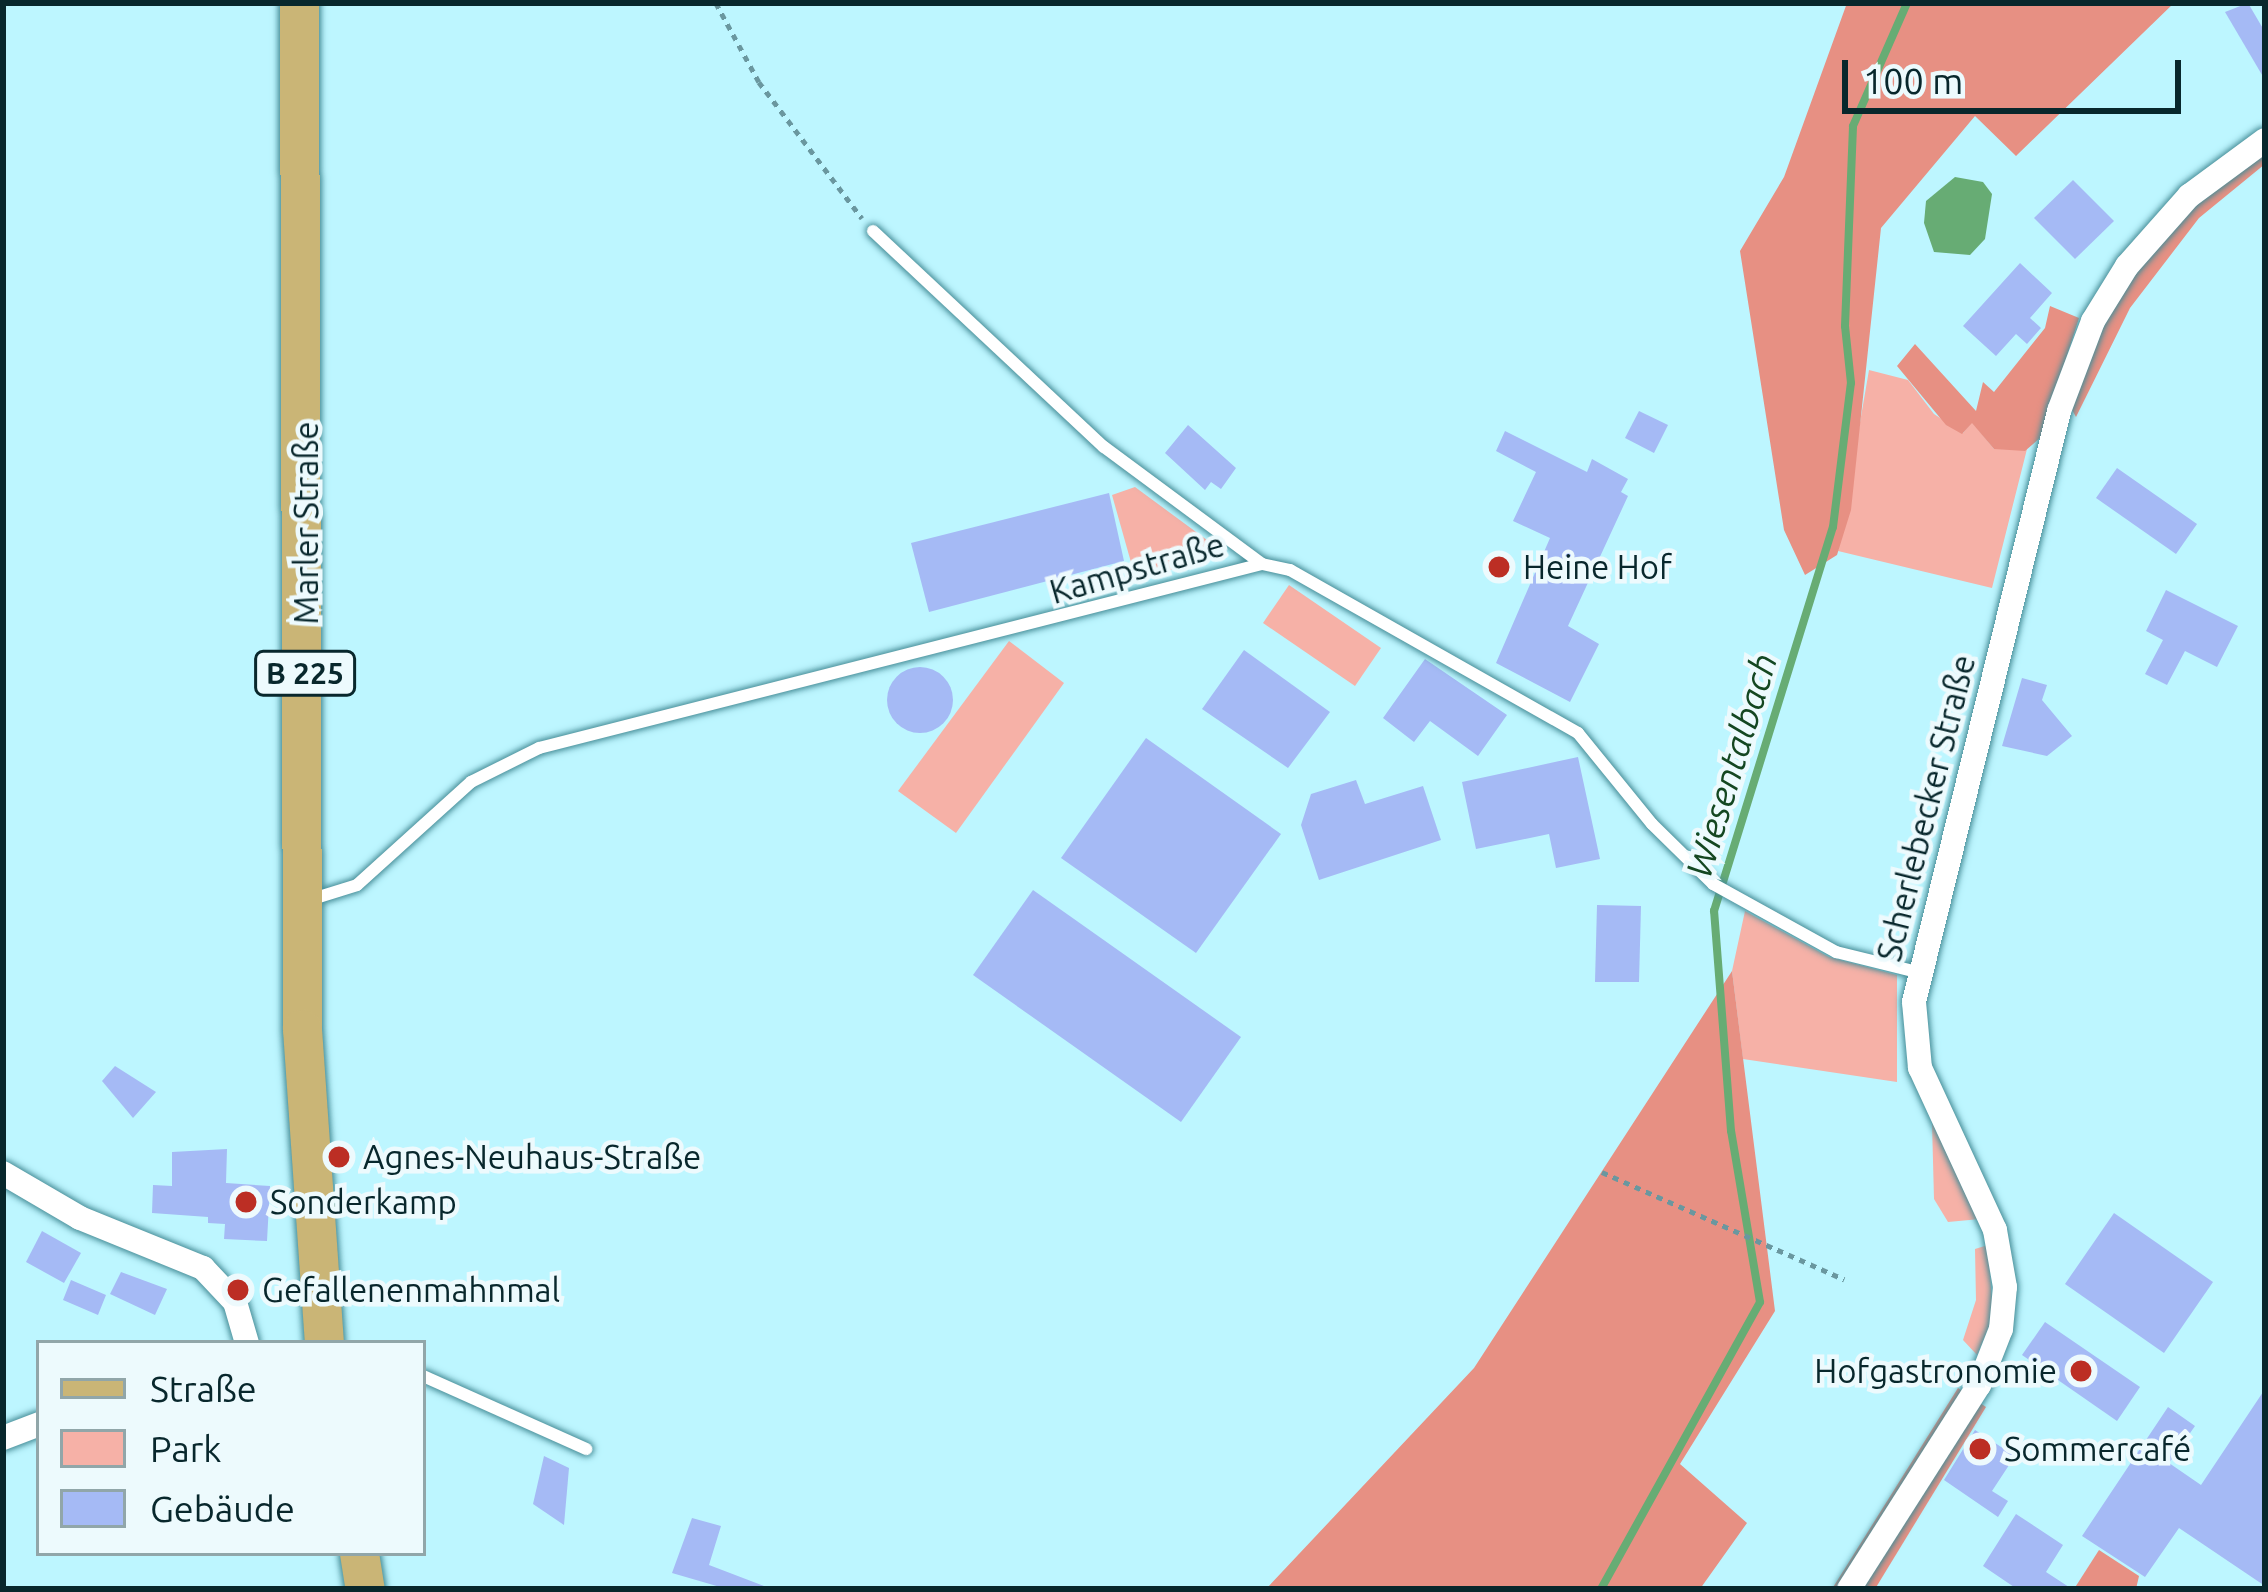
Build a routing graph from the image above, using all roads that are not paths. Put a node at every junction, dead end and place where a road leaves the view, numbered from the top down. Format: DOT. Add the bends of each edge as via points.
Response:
graph roads {
  1 [pos="299,3"];
  2 [pos="2265,140"];
  3 [pos="873,231"];
  4 [pos="1262,564"];
  5 [pos="304,901"];
  6 [pos="1917,972"];
  7 [pos="3,1173"];
  8 [pos="327,1336"];
  9 [pos="246,1340"];
  10 [pos="426,1377"];
  11 [pos="36,1425"];
  12 [pos="3,1438"];
  13 [pos="586,1449"];
  14 [pos="360,1556"];
  15 [pos="365,1589"];
  16 [pos="1849,1589"];
  1 -- 5 [label="main road, Marler Straße / B 225"];
  2 -- 6 [label="street, Scherlebecker Straße" via="2162,222 2093,321 2059,411"];
  3 -- 4 [label="lane" via="1104,447"];
  4 -- 5 [label="lane, Kampstraße" via="539,748 471,782 357,885"];
  4 -- 6 [label="lane, Kampstraße" via="1290,570 1578,733 1713,884 1836,952"];
  5 -- 8 [label="main road, Marler Straße / B 225" via="305,1156"];
  6 -- 16 [label="street, Scherlebecker Straße" via="1919,1068 1995,1230 2001,1328 1979,1385"];
  7 -- 9 [label="street" via="80,1218 203,1268 235,1303"];
  10 -- 13 [label="lane"];
  11 -- 12 [label="street"];
  14 -- 15 [label="main road"];
}
